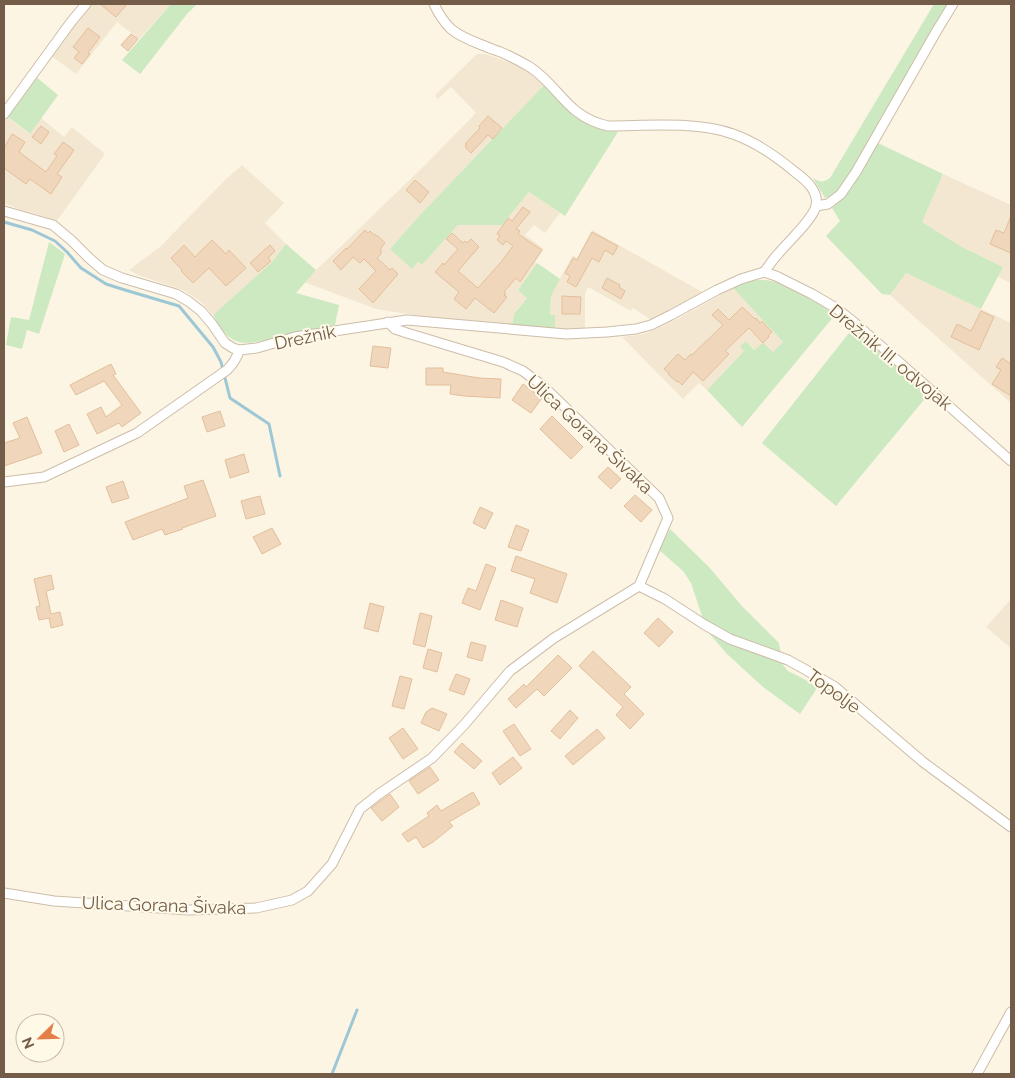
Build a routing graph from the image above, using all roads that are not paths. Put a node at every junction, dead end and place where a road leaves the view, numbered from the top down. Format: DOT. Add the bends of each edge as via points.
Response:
graph roads {
  1 [pos="86,4"];
  2 [pos="434,4"];
  3 [pos="953,4"];
  4 [pos="4,114"];
  5 [pos="816,206"];
  6 [pos="4,211"];
  7 [pos="764,272"];
  8 [pos="388,322"];
  9 [pos="239,350"];
  10 [pos="1011,461"];
  11 [pos="4,482"];
  12 [pos="638,586"];
  13 [pos="1011,827"];
  14 [pos="4,893"];
  15 [pos="1011,1012"];
  16 [pos="977,1074"];
  1 -- 4 [label="street"];
  2 -- 5 [label="street" via="452,29 532,68 577,112 595,123 608,126 701,127 734,134 780,159 804,179 814,190"];
  3 -- 5 [label="street" via="856,172 841,194 828,204"];
  5 -- 7 [label="street"];
  6 -- 9 [label="street" via="53,225 103,270 188,301 207,318 224,343"];
  7 -- 8 [label="street, Drežnik" via="733,282 671,316 636,329 566,334 407,320"];
  7 -- 10 [label="street, Drežnik III. odvojak" via="836,308"];
  8 -- 9 [label="street, Drežnik" via="295,336"];
  8 -- 12 [label="street, Ulica Gorana Šivaka" via="395,329 504,362 522,371 543,386 659,498 668,518"];
  9 -- 11 [label="street" via="227,370 137,433 44,477"];
  12 -- 13 [label="street, Topolje" via="730,640 788,660 835,687 923,762"];
  12 -- 14 [label="street, Ulica Gorana Šivaka" via="554,638 510,671 432,758 360,809 332,864 308,891 292,900 256,908 189,910 54,901"];
  15 -- 16 [label="street"];
}
